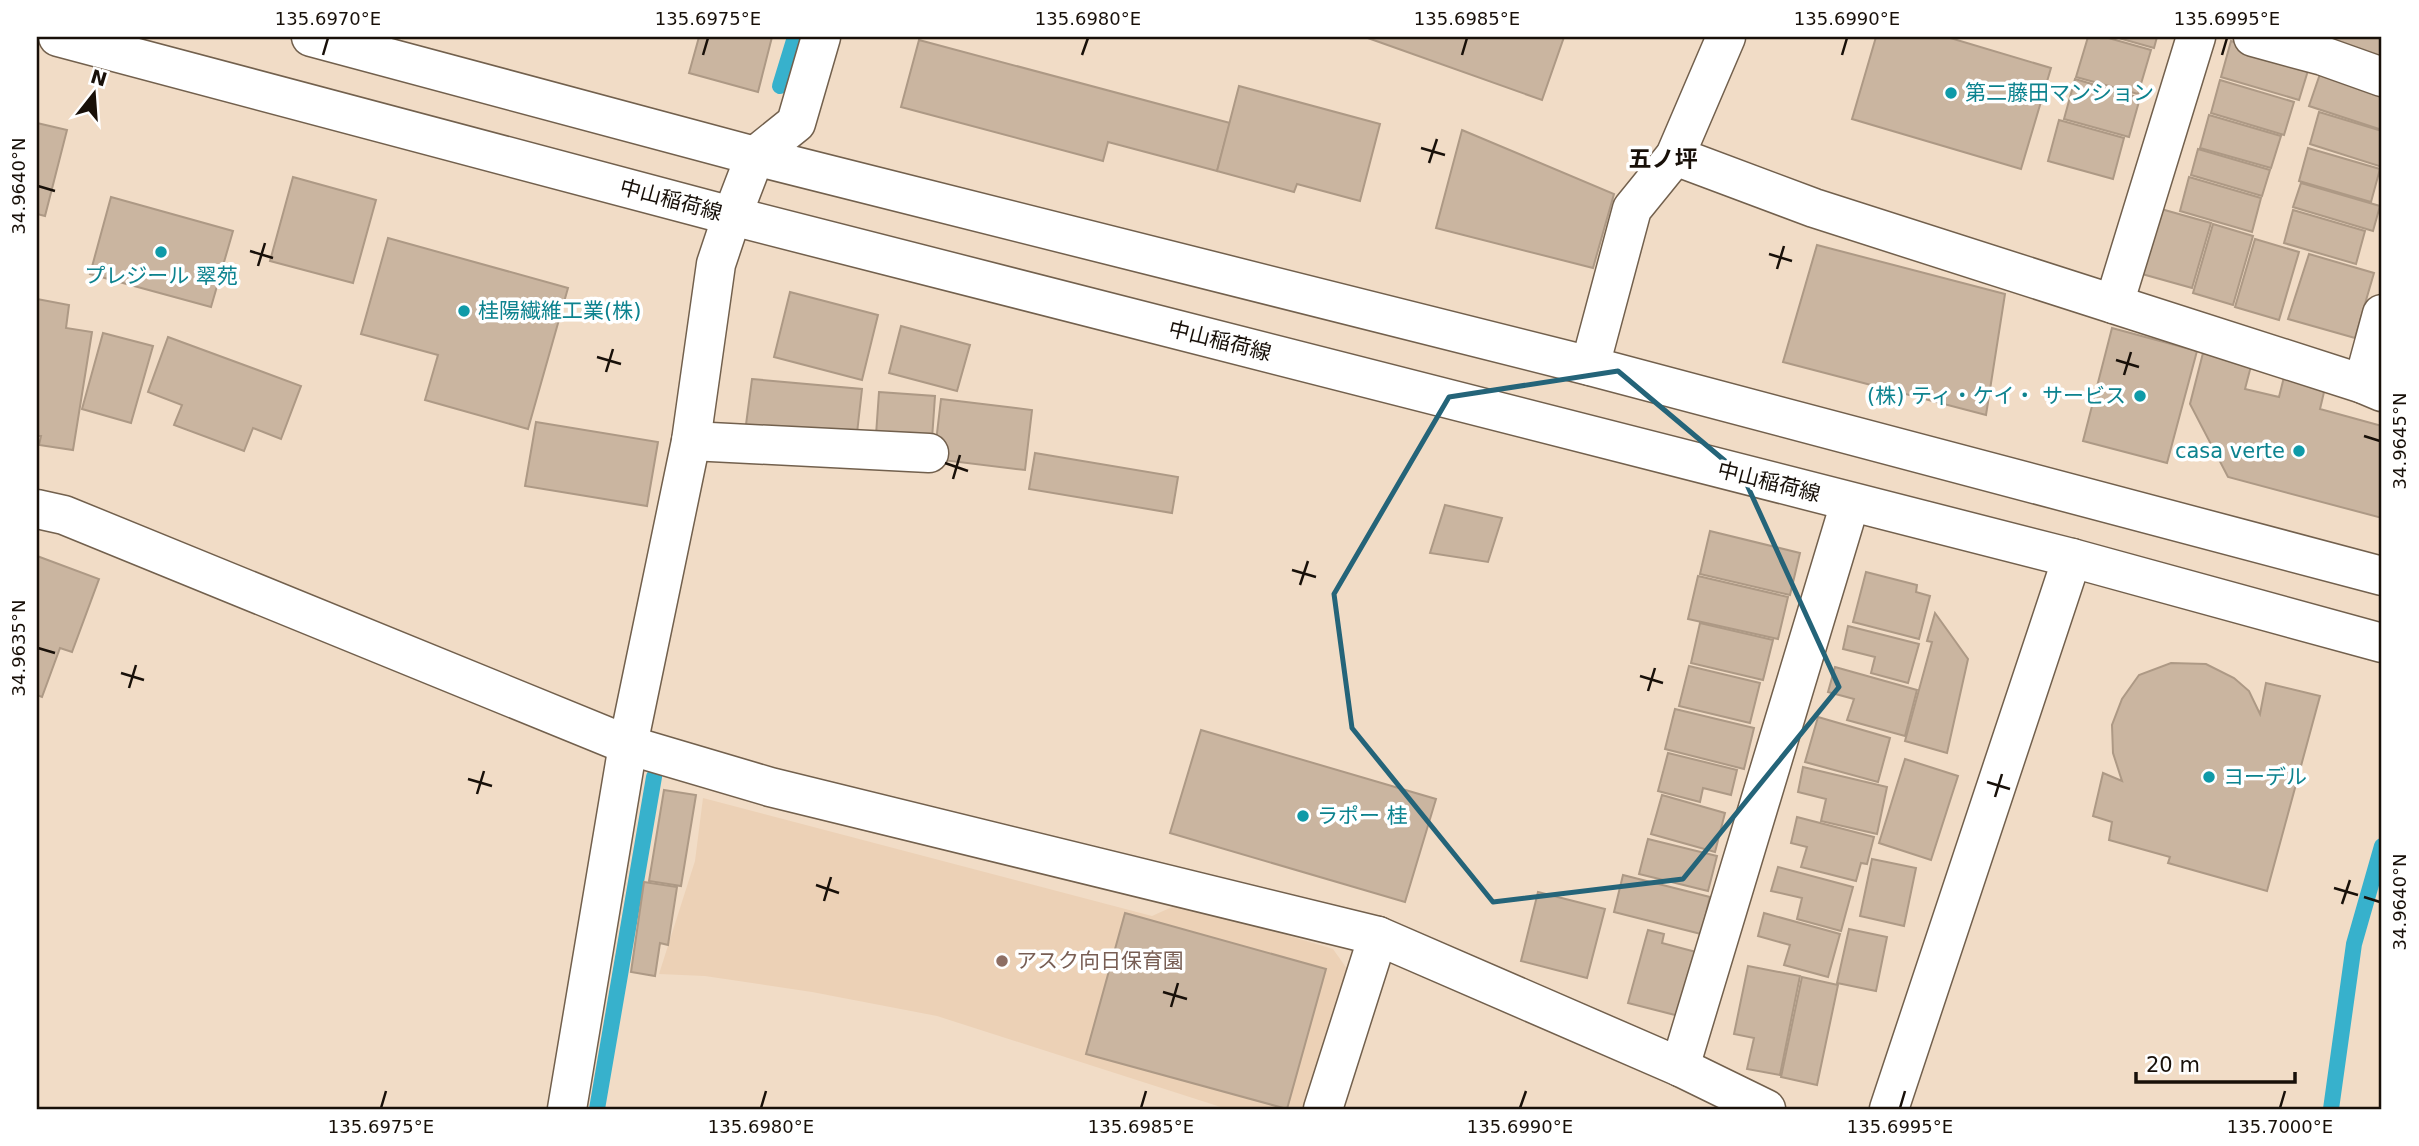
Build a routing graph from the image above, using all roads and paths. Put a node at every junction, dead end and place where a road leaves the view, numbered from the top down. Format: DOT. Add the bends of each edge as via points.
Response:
graph roads {
  1 [pos="58,37"];
  2 [pos="311,37"];
  3 [pos="821,37"];
  4 [pos="1726,37"];
  5 [pos="2196,37"];
  6 [pos="2253,37"];
  7 [pos="2382,76"];
  8 [pos="755,156"];
  9 [pos="1675,156"];
  10 [pos="732,216"];
  11 [pos="2114,304"];
  12 [pos="2382,314"];
  13 [pos="1591,366"];
  14 [pos="2373,388"];
  15 [pos="691,441"];
  16 [pos="929,453"];
  17 [pos="1850,503"];
  18 [pos="37,509"];
  19 [pos="2072,558"];
  20 [pos="2382,576"];
  21 [pos="2382,643"];
  22 [pos="628,745"];
  23 [pos="1378,936"];
  24 [pos="1680,1067"];
  25 [pos="567,1109"];
  26 [pos="1323,1109"];
  27 [pos="1766,1109"];
  28 [pos="1889,1109"];
  1 -- 10 [label="street, 中山稲荷線"];
  2 -- 8 [label="street"];
  3 -- 8 [label="street" via="796,123"];
  4 -- 9 [label="street"];
  5 -- 11 [label="street"];
  6 -- 7 [label="street"];
  8 -- 10 [label="street"];
  8 -- 13 [label="street"];
  9 -- 11 [label="street" via="1814,208"];
  9 -- 13 [label="street" via="1632,209"];
  10 -- 15 [label="street" via="716,264"];
  10 -- 17 [label="street, 中山稲荷線"];
  11 -- 14 [label="street"];
  12 -- 14 [label="street"];
  13 -- 20 [label="street"];
  15 -- 16 [label="street"];
  15 -- 22 [label="street"];
  17 -- 19 [label="street, 中山稲荷線"];
  17 -- 24 [label="street"];
  18 -- 22 [label="street" via="76,520"];
  19 -- 21 [label="street, 中山稲荷線"];
  19 -- 28 [label="street"];
  22 -- 23 [label="street" via="770,787"];
  22 -- 25 [label="street"];
  23 -- 24 [label="street"];
  23 -- 26 [label="street"];
  24 -- 27 [label="street"];
}
